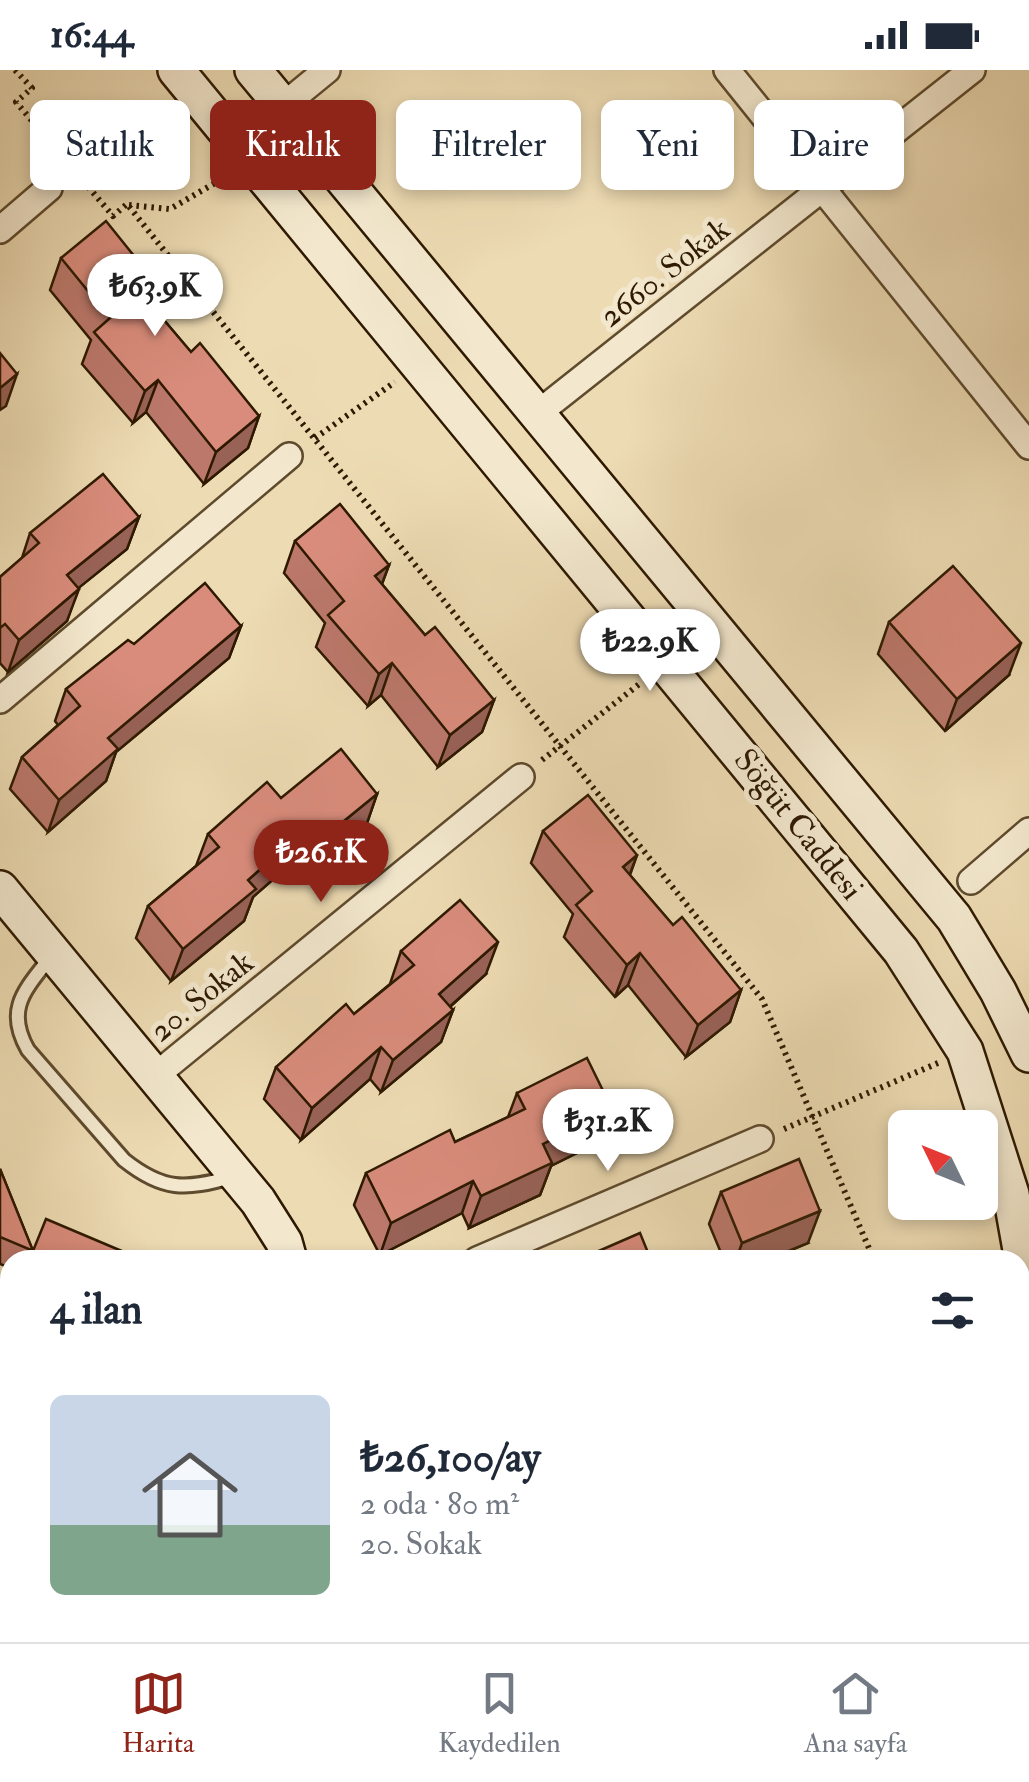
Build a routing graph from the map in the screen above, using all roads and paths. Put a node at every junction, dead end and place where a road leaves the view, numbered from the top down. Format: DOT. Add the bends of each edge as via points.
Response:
graph roads {
  1 [pos="15,70"];
  2 [pos="176,70"];
  3 [pos="252,70"];
  4 [pos="326,70"];
  5 [pos="727,70"];
  6 [pos="972,70"];
  7 [pos="277,100"];
  8 [pos="289,100"];
  9 [pos="754,104"];
  10 [pos="210,111"];
  11 [pos="904,123"];
  12 [pos="210,186"];
  13 [pos="48,190"];
  14 [pos="275,190"];
  15 [pos="352,190"];
  16 [pos="819,190"];
  17 [pos="824,190"];
  18 [pos="128,204"];
  19 [pos="0,230"];
  20 [pos="420,365"];
  21 [pos="537,414"];
  22 [pos="314,439"];
  23 [pos="1029,446"];
  24 [pos="289,456"];
  25 [pos="666,663"];
  26 [pos="0,700"];
  27 [pos="560,746"];
  28 [pos="521,776"];
  29 [pos="1029,831"];
  30 [pos="970,881"];
  31 [pos="0,889"];
  32 [pos="53,953"];
  33 [pos="966,1051"];
  34 [pos="1029,1054"];
  35 [pos="154,1076"];
  36 [pos="813,1116"];
  37 [pos="760,1139"];
  38 [pos="236,1175"];
  39 [pos="286,1250"];
  40 [pos="501,1250"];
  41 [pos="870,1250"];
  42 [pos="1023,1250"];
  1 -- 18 [label="path" via="32,88 16,102 113,216"];
  2 -- 10 [label="main road, Söğüt Caddesi"];
  3 -- 7 [label="main road, Söğüt Caddesi"];
  4 -- 8 [label="street"];
  5 -- 9 [label="street"];
  6 -- 11 [label="street, 2660. Sokak"];
  12 -- 18 [label="path" via="170,209"];
  13 -- 19 [label="street"];
  14 -- 20 [label="main road, Söğüt Caddesi"];
  15 -- 21 [label="main road, Söğüt Caddesi"];
  16 -- 21 [label="street, 2660. Sokak"];
  17 -- 23 [label="street"];
  18 -- 22 [label="path"];
  20 -- 22 [label="path"];
  20 -- 25 [label="main road, Söğüt Caddesi"];
  21 -- 34 [label="main road, Söğüt Caddesi" via="954,918"];
  22 -- 24 [label="path"];
  22 -- 27 [label="path"];
  24 -- 26 [label="street"];
  25 -- 27 [label="path"];
  25 -- 33 [label="main road, Söğüt Caddesi" via="902,951"];
  27 -- 28 [label="path"];
  27 -- 36 [label="path" via="762,999"];
  28 -- 35 [label="street, 20. Sokak"];
  29 -- 30 [label="street"];
  31 -- 32 [label="main road"];
  32 -- 35 [label="main road"];
  32 -- 38 [label="lane" via="18,1006 17,1030 28,1050 140,1173 184,1187"];
  33 -- 36 [label="path"];
  33 -- 42 [label="main road, Söğüt Caddesi"];
  35 -- 38 [label="main road"];
  36 -- 37 [label="path"];
  36 -- 41 [label="path"];
  37 -- 40 [label="street"];
  38 -- 39 [label="main road"];
}
